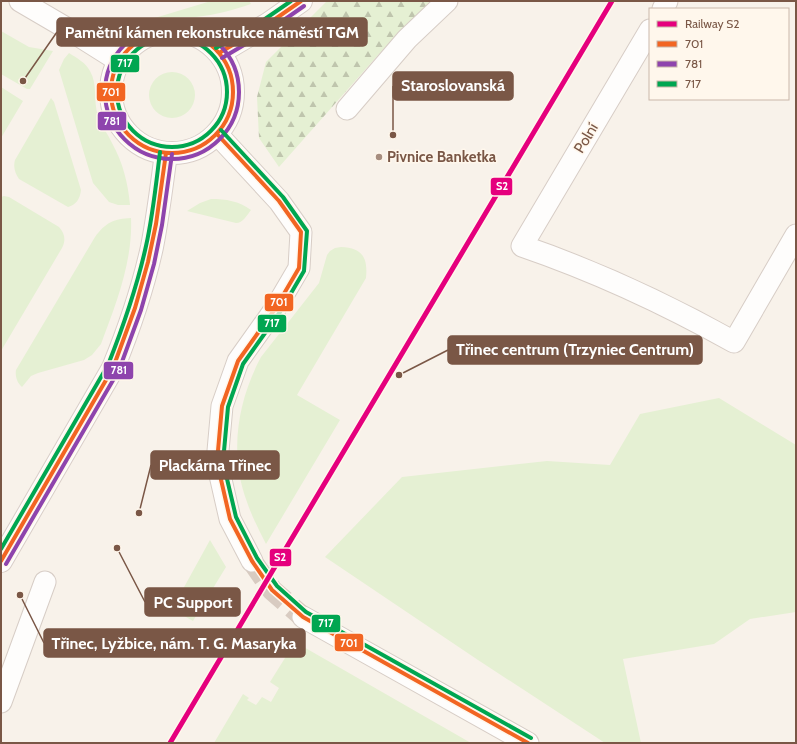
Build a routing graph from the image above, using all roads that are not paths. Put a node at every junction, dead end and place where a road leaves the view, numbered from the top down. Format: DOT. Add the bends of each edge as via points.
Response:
graph roads {
  1 [pos="20,1"];
  2 [pos="301,1"];
  3 [pos="447,1"];
  4 [pos="649,32"];
  5 [pos="219,53"];
  6 [pos="119,61"];
  7 [pos="347,109"];
  8 [pos="217,134"];
  9 [pos="166,153"];
  10 [pos="796,235"];
  11 [pos="1,561"];
  12 [pos="252,561"];
  13 [pos="45,582"];
  14 [pos="303,617"];
  15 [pos="1,702"];
  16 [pos="528,743"];
  1 -- 6 [label="street"];
  2 -- 5 [label="main road"];
  3 -- 7 [label="street" via="407,39"];
  4 -- 10 [label="street, Polní" via="522,246 619,284 687,316 734,342"];
  5 -- 6 [label="main road" via="205,40 187,32 167,31 148,36 132,46"];
  5 -- 8 [label="main road" via="229,68 233,85 233,103 227,119"];
  6 -- 9 [label="main road" via="112,80 112,101 118,120 130,136 147,148"];
  8 -- 9 [label="main road" via="203,146 185,152"];
  8 -- 12 [label="street" via="275,197 300,232 299,268 275,309 238,361 222,406 217,462 230,519"];
  9 -- 11 [label="main road" via="152,247 127,335 113,368"];
  13 -- 15 [label="street"];
  14 -- 16 [label="street"];
}
